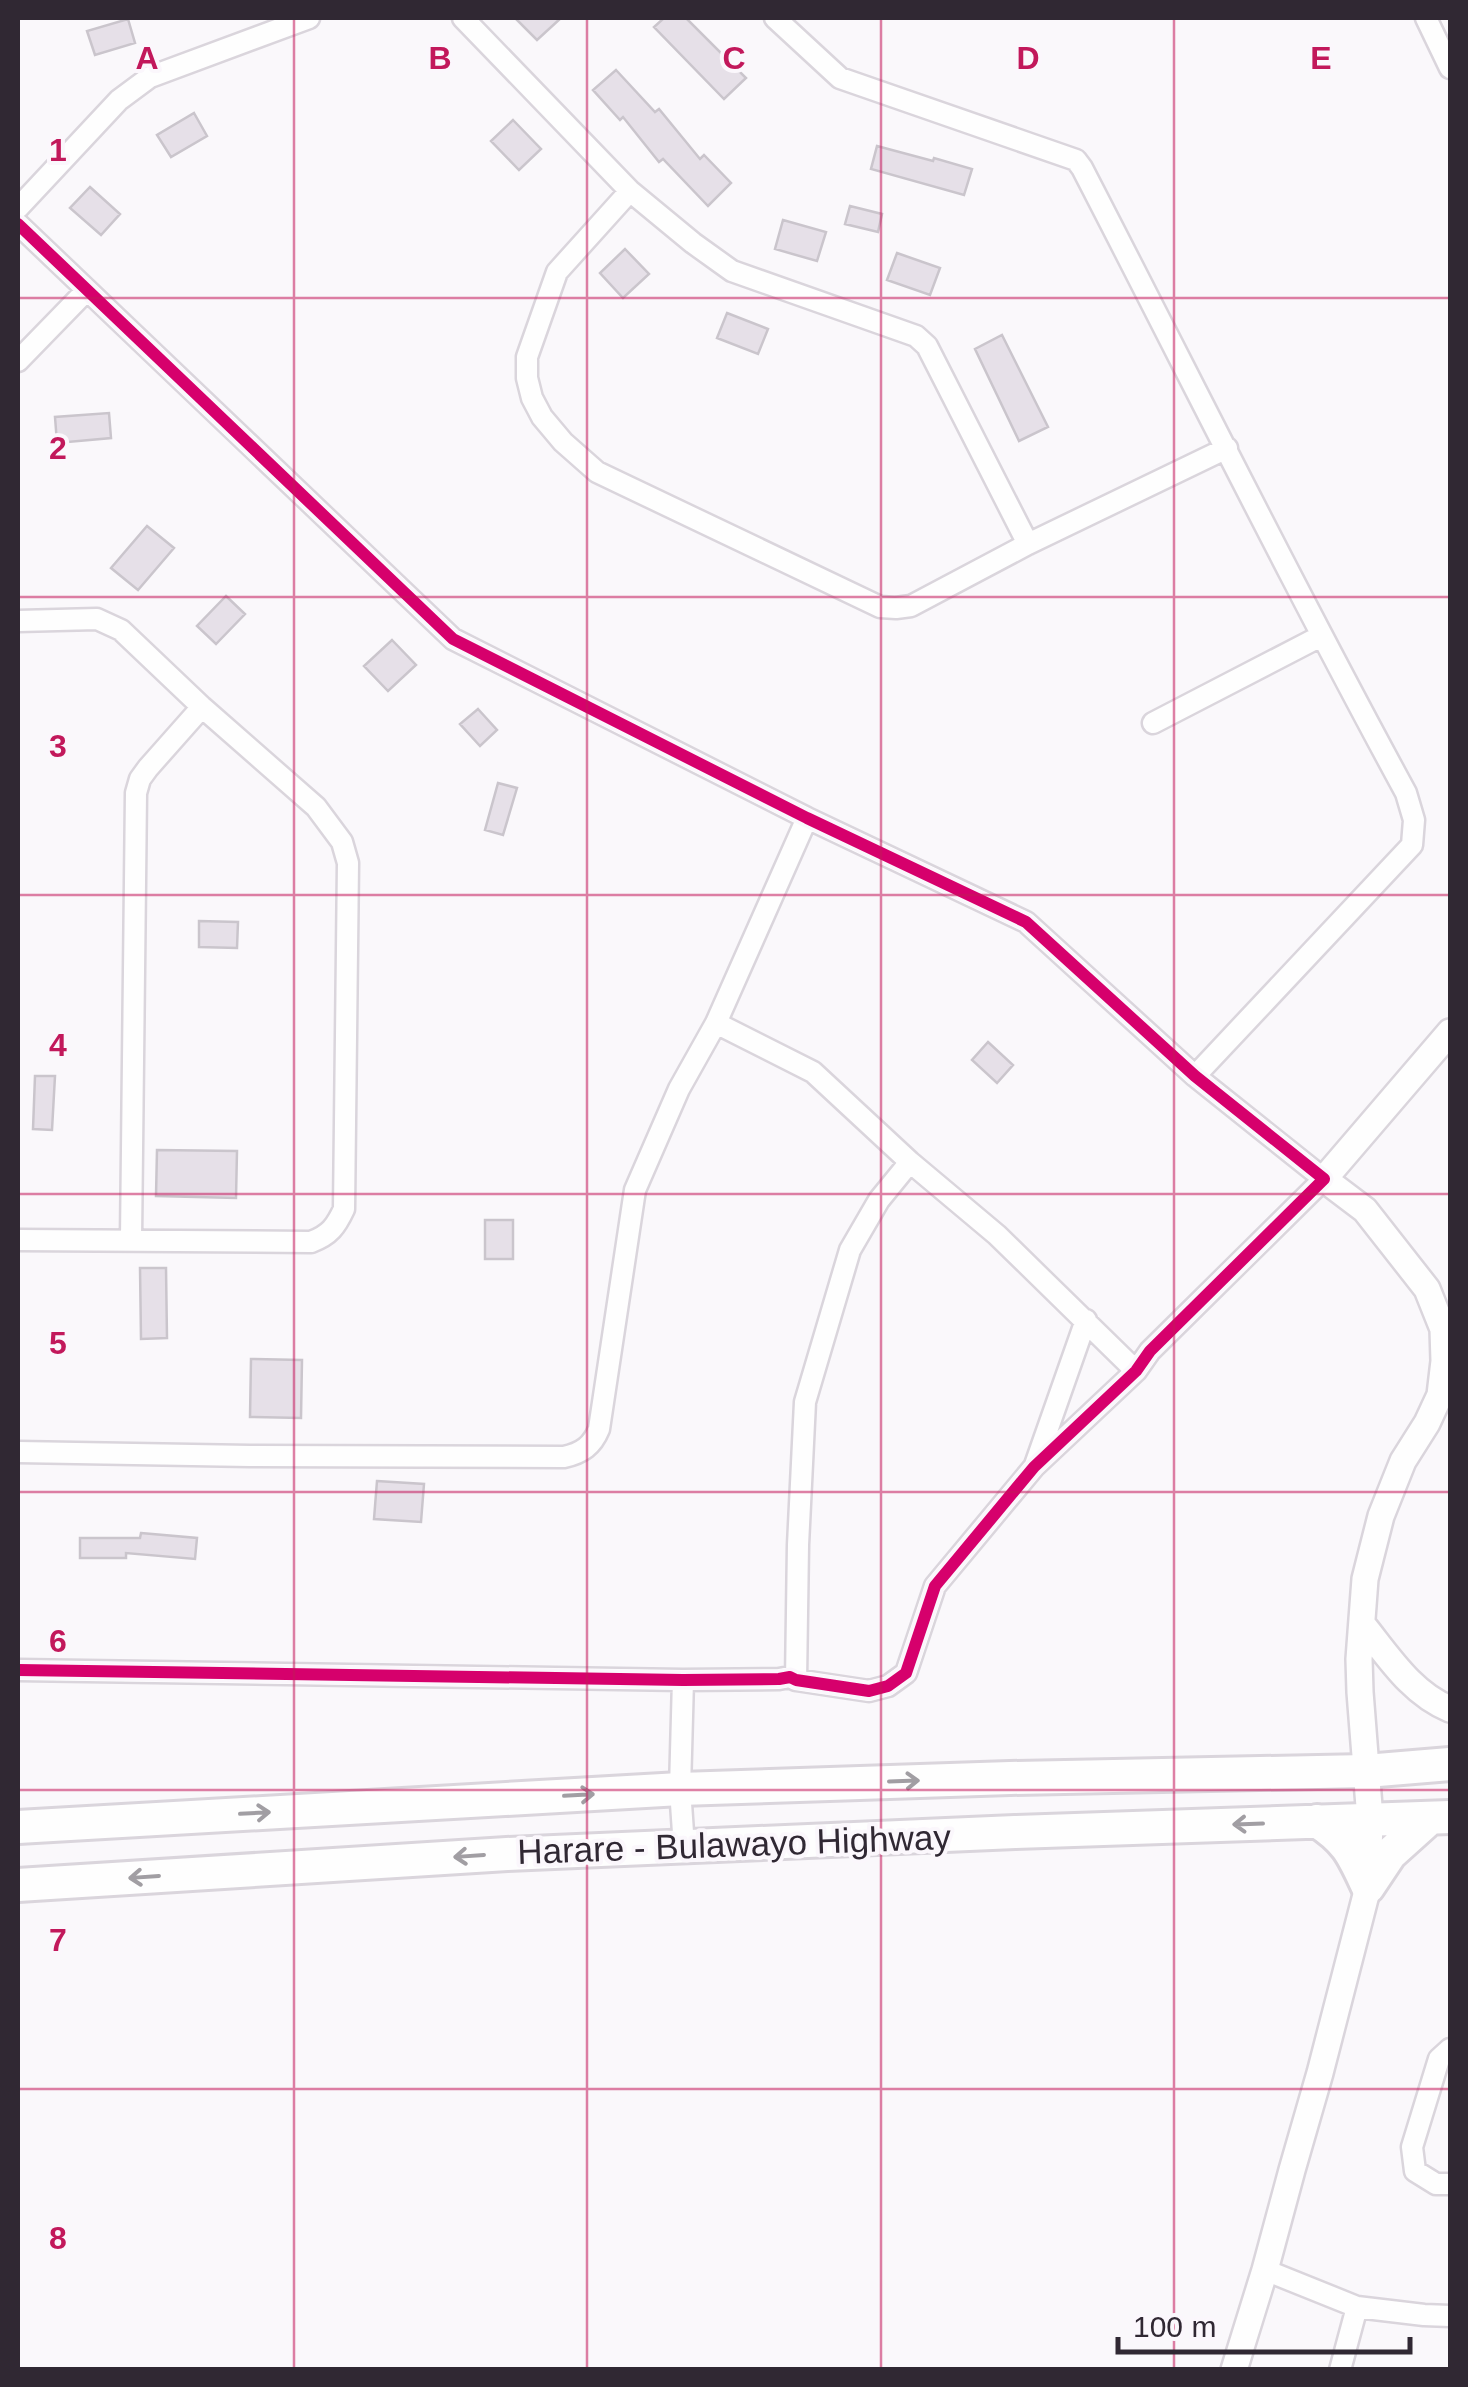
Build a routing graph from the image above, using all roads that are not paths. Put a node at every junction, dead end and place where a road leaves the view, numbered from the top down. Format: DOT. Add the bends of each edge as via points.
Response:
graph roads {
  1 [pos="309,18"];
  2 [pos="462,18"];
  3 [pos="775,18"];
  4 [pos="1426,18"];
  5 [pos="1450,68"];
  6 [pos="630,190"];
  7 [pos="18,208"];
  8 [pos="18,224"];
  9 [pos="87,290"];
  10 [pos="18,360"];
  11 [pos="1227,448"];
  12 [pos="1028,544"];
  13 [pos="18,621"];
  14 [pos="1321,636"];
  15 [pos="202,707"];
  16 [pos="1153,723"];
  17 [pos="806,818"];
  18 [pos="716,1023"];
  19 [pos="1450,1032"];
  20 [pos="1196,1076"];
  21 [pos="910,1162"];
  22 [pos="1324,1180"];
  23 [pos="131,1239"];
  24 [pos="18,1240"];
  25 [pos="1086,1320"];
  26 [pos="1136,1371"];
  27 [pos="18,1452"];
  28 [pos="1034,1467"];
  29 [pos="1363,1625"];
  30 [pos="18,1670"];
  31 [pos="683,1680"];
  32 [pos="796,1680"];
  33 [pos="1450,1709"];
  34 [pos="1450,1764"];
  35 [pos="1366,1771"];
  36 [pos="680,1789"];
  37 [pos="1440,1818"];
  38 [pos="1370,1820"];
  39 [pos="1317,1821"];
  40 [pos="18,1827"];
  41 [pos="684,1847"];
  42 [pos="18,1885"];
  43 [pos="1368,1887"];
  44 [pos="1450,2049"];
  45 [pos="1450,2184"];
  46 [pos="1266,2270"];
  47 [pos="1357,2307"];
  48 [pos="1450,2316"];
  49 [pos="1234,2370"];
  50 [pos="1340,2370"];
  1 -- 7 [label="street" via="150,77 119,100"];
  2 -- 6 [label="street"];
  3 -- 11 [label="street" via="840,78 1076,160"];
  4 -- 5 [label="street"];
  6 -- 12 [label="street" via="732,271 922,340"];
  6 -- 12 [label="street" via="557,272 527,358 532,398 563,442 597,472 880,607 911,606"];
  8 -- 9 [label="street"];
  9 -- 10 [label="street"];
  9 -- 17 [label="street" via="453,639"];
  11 -- 12 [label="street"];
  11 -- 14 [label="street"];
  13 -- 15 [label="street" via="97,619 120,630"];
  14 -- 16 [label="street"];
  14 -- 20 [label="street" via="1406,793 1412,845"];
  15 -- 23 [label="street" via="148,768 136,792"];
  15 -- 23 [label="street" via="316,806 345,852 344,1208 327,1236 311,1242"];
  17 -- 18 [label="street"];
  17 -- 20 [label="street" via="1026,922"];
  18 -- 21 [label="street" via="813,1072"];
  18 -- 27 [label="street" via="635,1190 599,1429 588,1447 564,1457"];
  19 -- 22 [label="street"];
  20 -- 22 [label="street"];
  21 -- 25 [label="street"];
  21 -- 32 [label="street" via="850,1250 805,1402"];
  22 -- 26 [label="street"];
  22 -- 29 [label="street" via="1366,1210 1427,1290 1442,1329 1440,1394 1381,1516 1365,1579"];
  23 -- 24 [label="street"];
  25 -- 26 [label="street"];
  25 -- 28 [label="street"];
  26 -- 28 [label="street"];
  28 -- 32 [label="street" via="935,1586 906,1673 869,1691"];
  29 -- 33 [label="street" via="1408,1680"];
  29 -- 35 [label="street"];
  30 -- 31 [label="street"];
  31 -- 32 [label="street"];
  31 -- 36 [label="street"];
  34 -- 35 [label="highway, Harare - Bulawayo Highway"];
  36 -- 35 [label="highway, Harare - Bulawayo Highway, one-way"];
  35 -- 38 [label="street"];
  40 -- 36 [label="highway, Harare - Bulawayo Highway, one-way"];
  36 -- 41 [label="street"];
  37 -- 38 [label="highway, Harare - Bulawayo Highway"];
  37 -- 43 [label="highway" via="1390,1854"];
  38 -- 39 [label="highway, Harare - Bulawayo Highway"];
  38 -- 43 [label="street"];
  39 -- 41 [label="highway, Harare - Bulawayo Highway, one-way"];
  39 -- 43 [label="highway" via="1338,1834"];
  41 -- 42 [label="highway, Harare - Bulawayo Highway, one-way"];
  43 -- 46 [label="street"];
  44 -- 45 [label="street" via="1438,2059 1412,2147 1414,2170 1436,2184"];
  46 -- 47 [label="street"];
  46 -- 49 [label="street"];
  47 -- 48 [label="street"];
  47 -- 50 [label="street"];
}
